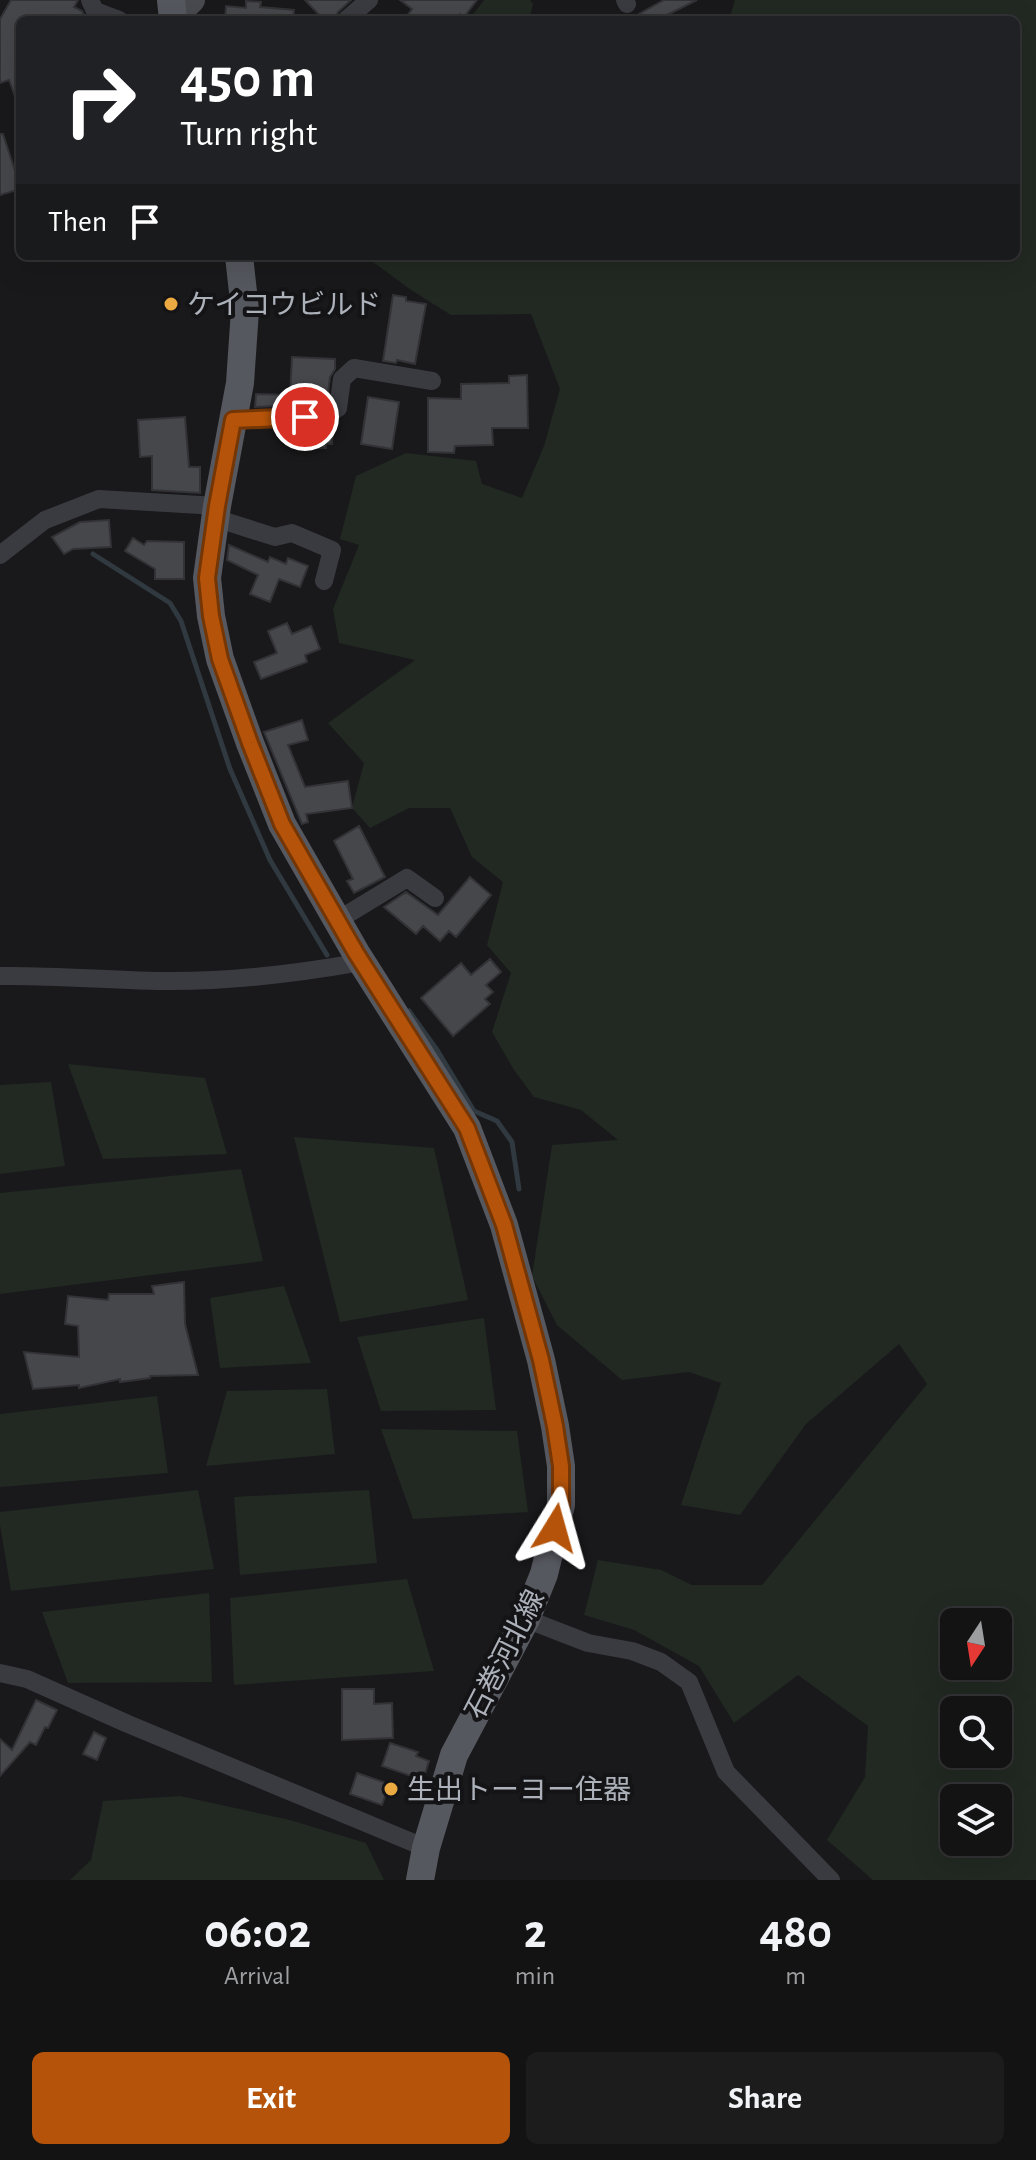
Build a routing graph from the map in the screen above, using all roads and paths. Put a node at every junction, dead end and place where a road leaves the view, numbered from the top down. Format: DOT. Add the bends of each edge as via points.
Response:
graph roads {
  1 [pos="90,0"];
  2 [pos="369,0"];
  3 [pos="108,16"];
  4 [pos="351,16"];
  5 [pos="239,260"];
  6 [pos="432,381"];
  7 [pos="233,420"];
  8 [pos="216,512"];
  9 [pos="0,555"];
  10 [pos="324,581"];
  11 [pos="435,898"];
  12 [pos="338,920"];
  13 [pos="362,962"];
  14 [pos="0,976"];
  15 [pos="526,1619"];
  16 [pos="0,1673"];
  17 [pos="426,1848"];
  18 [pos="420,1880"];
  19 [pos="831,1880"];
  1 -- 3 [label="street" via="95,11"];
  2 -- 4 [label="street"];
  5 -- 7 [label="main road, 石巻河北線" via="245,310"];
  6 -- 7 [label="street" via="354,368 342,379 338,408 325,416"];
  7 -- 8 [label="main road, 石巻河北線"];
  8 -- 9 [label="street" via="99,499 45,520"];
  8 -- 10 [label="street" via="275,537 292,533 332,550"];
  8 -- 12 [label="main road, 石巻河北線" via="207,578 220,659 282,824"];
  11 -- 12 [label="street" via="407,878"];
  12 -- 13 [label="main road, 石巻河北線"];
  13 -- 14 [label="street" via="301,973 173,981"];
  13 -- 15 [label="main road, 石巻河北線" via="467,1128 504,1225 541,1360 561,1466 561,1505"];
  15 -- 17 [label="main road, 石巻河北線" via="454,1755"];
  15 -- 19 [label="street" via="588,1643 661,1662 689,1682 726,1772"];
  16 -- 17 [label="street" via="27,1679"];
  17 -- 18 [label="main road, 石巻河北線"];
}
